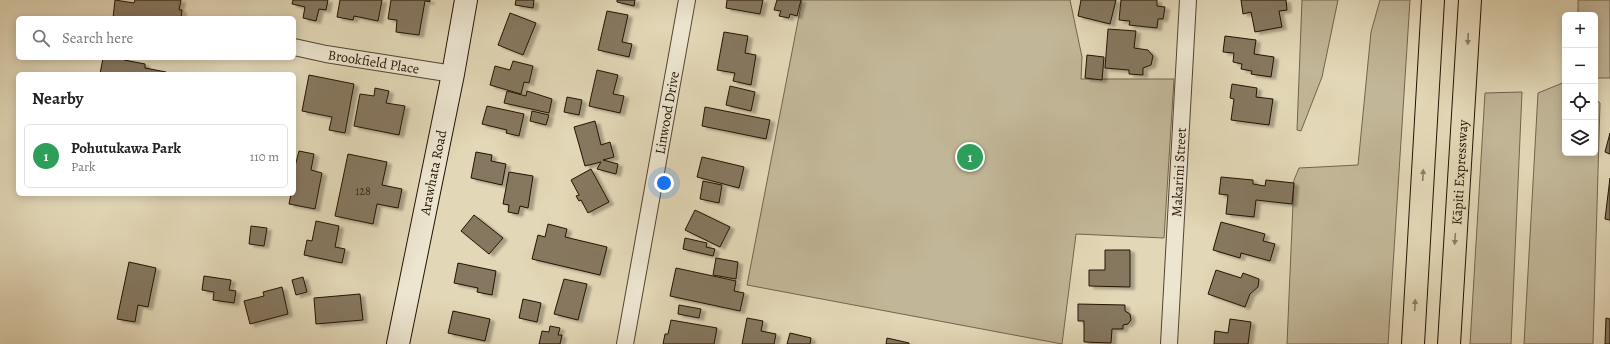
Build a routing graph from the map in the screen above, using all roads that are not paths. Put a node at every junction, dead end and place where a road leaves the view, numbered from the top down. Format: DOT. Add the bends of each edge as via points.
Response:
graph roads {
  1 [pos="466,0"];
  2 [pos="686,0"];
  3 [pos="1188,0"];
  4 [pos="1433,0"];
  5 [pos="1470,0"];
  6 [pos="296,47"];
  7 [pos="453,74"];
  8 [pos="398,344"];
  9 [pos="624,344"];
  10 [pos="1168,344"];
  11 [pos="1413,344"];
  12 [pos="1449,344"];
  1 -- 7 [label="main road, Arawhata Road"];
  2 -- 9 [label="street, Linwood Drive"];
  3 -- 10 [label="street, Makarini Street"];
  11 -- 4 [label="highway, one-way"];
  5 -- 12 [label="highway, Kāpiti Expressway, one-way"];
  6 -- 7 [label="street, Brookfield Place"];
  7 -- 8 [label="main road, Arawhata Road"];
}
